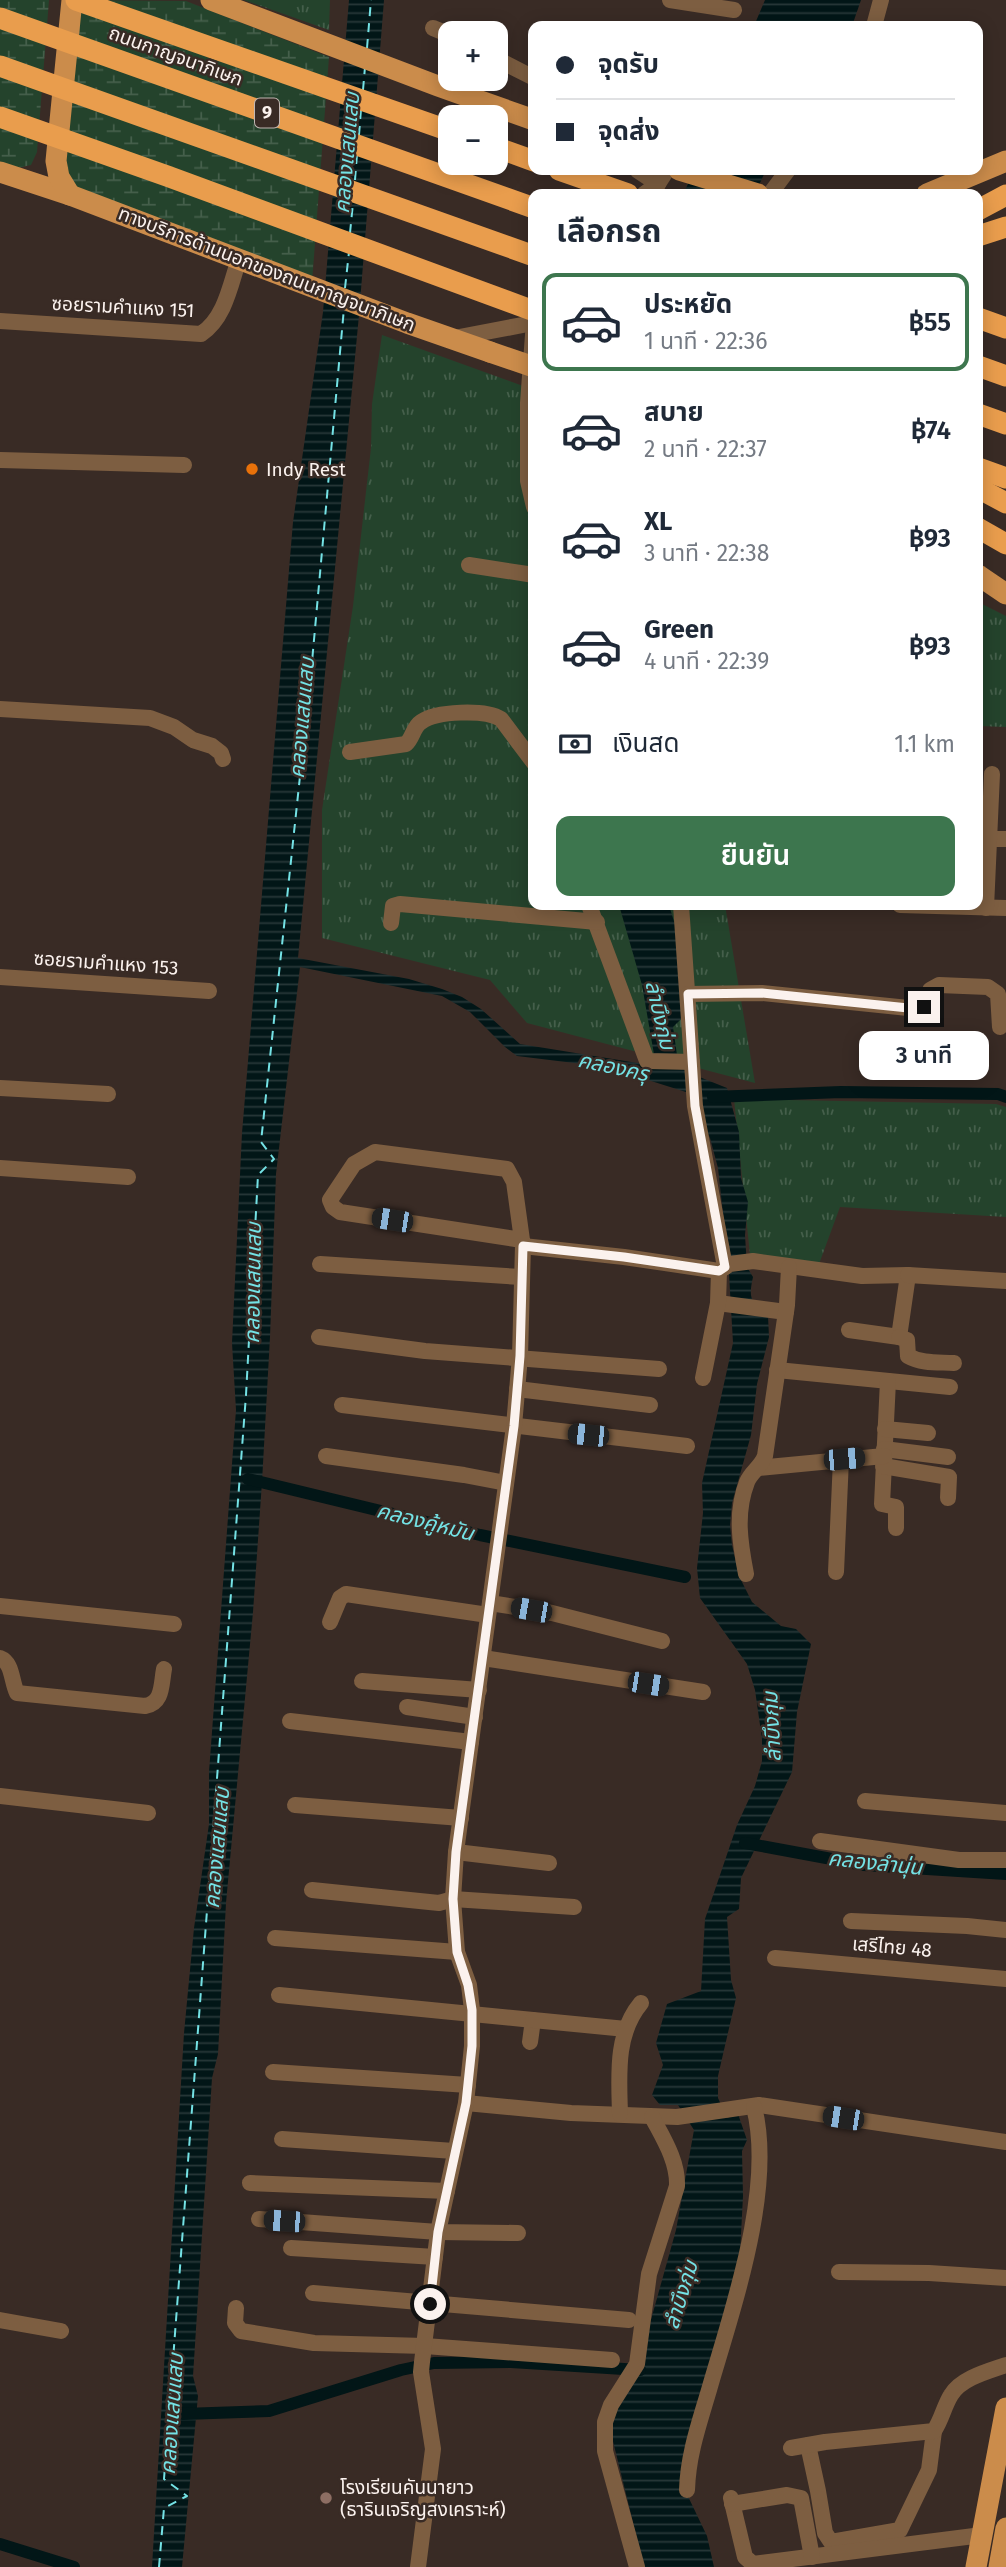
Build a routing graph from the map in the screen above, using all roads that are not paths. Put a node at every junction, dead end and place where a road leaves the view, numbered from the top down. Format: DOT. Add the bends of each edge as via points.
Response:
graph roads {
  1 [pos="61,0"];
  2 [pos="74,0"];
  3 [pos="211,0"];
  4 [pos="670,0"];
  5 [pos="881,0"];
  6 [pos="734,5"];
  7 [pos="0,18"];
  8 [pos="875,21"];
  9 [pos="433,28"];
  10 [pos="438,30"];
  11 [pos="508,65"];
  12 [pos="0,66"];
  13 [pos="528,75"];
  14 [pos="0,117"];
  15 [pos="528,118"];
  16 [pos="438,127"];
  17 [pos="508,152"];
  18 [pos="528,159"];
  19 [pos="1006,161"];
  20 [pos="983,171"];
  21 [pos="9,174"];
  22 [pos="573,175"];
  23 [pos="644,175"];
  24 [pos="664,175"];
  25 [pos="695,175"];
  26 [pos="784,175"];
  27 [pos="972,175"];
  28 [pos="658,184"];
  29 [pos="614,189"];
  30 [pos="651,189"];
  31 [pos="742,189"];
  32 [pos="773,189"];
  33 [pos="939,189"];
  34 [pos="70,195"];
  35 [pos="1006,195"];
  36 [pos="528,206"];
  37 [pos="983,207"];
  38 [pos="1006,227"];
  39 [pos="983,234"];
  40 [pos="528,254"];
  41 [pos="248,263"];
  42 [pos="528,309"];
  43 [pos="983,320"];
  44 [pos="0,321"];
  45 [pos="528,323"];
  46 [pos="1006,328"];
  47 [pos="454,338"];
  48 [pos="528,365"];
  49 [pos="983,368"];
  50 [pos="1006,376"];
  51 [pos="528,403"];
  52 [pos="983,416"];
  53 [pos="1006,424"];
  54 [pos="0,460"];
  55 [pos="184,465"];
  56 [pos="528,468"];
  57 [pos="983,470"];
  58 [pos="1006,478"];
  59 [pos="983,491"];
  60 [pos="1006,503"];
  61 [pos="983,531"];
  62 [pos="1006,544"];
  63 [pos="469,565"];
  64 [pos="528,574"];
  65 [pos="983,578"];
  66 [pos="1006,594"];
  67 [pos="0,709"];
  68 [pos="350,752"];
  69 [pos="528,754"];
  70 [pos="223,759"];
  71 [pos="992,774"];
  72 [pos="991,839"];
  73 [pos="983,908"];
  74 [pos="986,908"];
  75 [pos="1006,908"];
  76 [pos="591,910"];
  77 [pos="681,910"];
  78 [pos="597,922"];
  79 [pos="391,923"];
  80 [pos="0,977"];
  81 [pos="209,990"];
  82 [pos="688,994"];
  83 [pos="1000,1027"];
  84 [pos="689,1063"];
  85 [pos="0,1088"];
  86 [pos="108,1094"];
  87 [pos="0,1168"];
  88 [pos="128,1177"];
  89 [pos="522,1243"];
  90 [pos="320,1264"];
  91 [pos="789,1267"];
  92 [pos="725,1268"];
  93 [pos="908,1275"];
  94 [pos="521,1277"];
  95 [pos="1006,1281"];
  96 [pos="724,1303"];
  97 [pos="786,1312"];
  98 [pos="849,1330"];
  99 [pos="900,1336"];
  100 [pos="319,1337"];
  101 [pos="520,1356"];
  102 [pos="954,1363"];
  103 [pos="659,1369"];
  104 [pos="778,1370"];
  105 [pos="703,1378"];
  106 [pos="888,1381"];
  107 [pos="950,1387"];
  108 [pos="517,1389"];
  109 [pos="342,1405"];
  110 [pos="650,1405"];
  111 [pos="514,1426"];
  112 [pos="885,1429"];
  113 [pos="928,1433"];
  114 [pos="687,1446"];
  115 [pos="326,1456"];
  116 [pos="884,1457"];
  117 [pos="948,1457"];
  118 [pos="841,1459"];
  119 [pos="758,1468"];
  120 [pos="506,1483"];
  121 [pos="948,1498"];
  122 [pos="896,1528"];
  123 [pos="836,1572"];
  124 [pos="746,1574"];
  125 [pos="0,1606"];
  126 [pos="489,1609"];
  127 [pos="330,1622"];
  128 [pos="174,1624"];
  129 [pos="662,1641"];
  130 [pos="0,1658"];
  131 [pos="483,1658"];
  132 [pos="164,1669"];
  133 [pos="362,1681"];
  134 [pos="479,1690"];
  135 [pos="703,1692"];
  136 [pos="407,1707"];
  137 [pos="475,1717"];
  138 [pos="290,1721"];
  139 [pos="471,1742"];
  140 [pos="0,1796"];
  141 [pos="865,1801"];
  142 [pos="295,1805"];
  143 [pos="148,1812"];
  144 [pos="1006,1813"];
  145 [pos="461,1818"];
  146 [pos="820,1841"];
  147 [pos="456,1852"];
  148 [pos="1006,1860"];
  149 [pos="549,1863"];
  150 [pos="312,1890"];
  151 [pos="453,1899"];
  152 [pos="574,1907"];
  153 [pos="851,1921"];
  154 [pos="1006,1930"];
  155 [pos="275,1938"];
  156 [pos="457,1952"];
  157 [pos="775,1958"];
  158 [pos="1006,1979"];
  159 [pos="279,1995"];
  160 [pos="641,2003"];
  161 [pos="472,2015"];
  162 [pos="533,2020"];
  163 [pos="626,2029"];
  164 [pos="530,2042"];
  165 [pos="273,2073"];
  166 [pos="468,2085"];
  167 [pos="466,2103"];
  168 [pos="752,2107"];
  169 [pos="620,2114"];
  170 [pos="652,2117"];
  171 [pos="282,2139"];
  172 [pos="1006,2142"];
  173 [pos="454,2151"];
  174 [pos="250,2183"];
  175 [pos="447,2191"];
  176 [pos="259,2220"];
  177 [pos="438,2232"];
  178 [pos="518,2233"];
  179 [pos="291,2248"];
  180 [pos="435,2257"];
  181 [pos="839,2272"];
  182 [pos="1006,2277"];
  183 [pos="313,2293"];
  184 [pos="430,2304"];
  185 [pos="236,2308"];
  186 [pos="0,2320"];
  187 [pos="629,2320"];
  188 [pos="61,2330"];
  189 [pos="422,2360"];
  190 [pos="612,2360"];
  191 [pos="1006,2365"];
  192 [pos="1006,2408"];
  193 [pos="934,2431"];
  194 [pos="808,2445"];
  195 [pos="791,2448"];
  196 [pos="687,2490"];
  197 [pos="1006,2528"];
  198 [pos="982,2535"];
  199 [pos="812,2557"];
  200 [pos="418,2567"];
  201 [pos="637,2567"];
  202 [pos="976,2567"];
  203 [pos="999,2567"];
  1 -- 21 [label="main road" via="48,160 43,170"];
  2 -- 16 [label="highway"];
  2 -- 34 [label="main road" via="56,161"];
  3 -- 15 [label="main road"];
  4 -- 6 [label="street"];
  5 -- 8 [label="street"];
  7 -- 36 [label="highway, ถนนกาญจนาภิเษก / 9, bridge"];
  9 -- 10 [label="street"];
  11 -- 13 [label="street"];
  12 -- 40 [label="highway, 9, bridge"];
  14 -- 42 [label="highway, bridge"];
  17 -- 18 [label="highway"];
  19 -- 20 [label="main road"];
  21 -- 34 [label="main road, ทางบริการด้านนอกของถนนกาญจนาภิเษก"];
  22 -- 29 [label="highway"];
  23 -- 28 [label="street"];
  24 -- 28 [label="street"];
  25 -- 31 [label="main road"];
  26 -- 32 [label="street"];
  27 -- 33 [label="main road"];
  28 -- 30 [label="street"];
  34 -- 41 [label="main road, ทางบริการด้านนอกของถนนกาญจนาภิเษก"];
  35 -- 37 [label="highway"];
  38 -- 39 [label="highway"];
  41 -- 44 [label="street, ซอยรามคำแหง 151" via="218,318 201,334"];
  41 -- 47 [label="main road, ทางบริการด้านนอกของถนนกาญจนาภิเษก"];
  43 -- 46 [label="highway"];
  45 -- 47 [label="street"];
  47 -- 48 [label="main road, ทางบริการด้านนอกของถนนกาญจนาภิเษก, bridge"];
  49 -- 50 [label="highway"];
  51 -- 56 [label="street"];
  52 -- 53 [label="highway"];
  54 -- 55 [label="street"];
  57 -- 58 [label="highway"];
  59 -- 60 [label="highway"];
  61 -- 62 [label="highway"];
  63 -- 64 [label="street"];
  65 -- 66 [label="main road"];
  67 -- 70 [label="street" via="150,718 212,746"];
  68 -- 69 [label="street" via="406,744 422,721 470,713 496,716 506,723"];
  71 -- 72 [label="street"];
  72 -- 74 [label="street"];
  73 -- 74 [label="street"];
  74 -- 75 [label="street"];
  76 -- 78 [label="street"];
  77 -- 82 [label="street"];
  78 -- 79 [label="street" via="400,904 393,906"];
  78 -- 84 [label="street" via="647,1060"];
  80 -- 81 [label="street, ซอยรามคำแหง 153"];
  82 -- 83 [label="street" via="762,993 918,1009 939,985 988,987 998,994"];
  82 -- 84 [label="street"];
  84 -- 92 [label="street"];
  85 -- 86 [label="street"];
  87 -- 88 [label="street"];
  89 -- 89 [label="street" via="514,1182 507,1169 375,1152 354,1164 330,1200 340,1212"];
  89 -- 92 [label="street"];
  89 -- 94 [label="street"];
  90 -- 94 [label="street"];
  91 -- 92 [label="street" via="749,1261"];
  91 -- 93 [label="street" via="862,1276"];
  91 -- 97 [label="street"];
  92 -- 96 [label="street"];
  93 -- 95 [label="street"];
  93 -- 99 [label="street"];
  94 -- 101 [label="street"];
  96 -- 97 [label="street"];
  96 -- 105 [label="street"];
  97 -- 104 [label="street"];
  98 -- 99 [label="street"];
  99 -- 102 [label="street" via="907,1340 908,1356"];
  100 -- 101 [label="street" via="425,1351"];
  101 -- 103 [label="street"];
  101 -- 108 [label="street"];
  104 -- 106 [label="street"];
  104 -- 119 [label="street" via="765,1456"];
  106 -- 107 [label="street"];
  106 -- 112 [label="street"];
  108 -- 110 [label="street"];
  108 -- 111 [label="street"];
  109 -- 111 [label="street"];
  111 -- 114 [label="street"];
  111 -- 120 [label="street"];
  112 -- 113 [label="street"];
  112 -- 116 [label="street"];
  115 -- 120 [label="street"];
  116 -- 117 [label="street"];
  116 -- 118 [label="street"];
  116 -- 121 [label="street" via="948,1477"];
  116 -- 122 [label="street" via="882,1504 896,1507"];
  118 -- 119 [label="street"];
  118 -- 123 [label="street"];
  119 -- 124 [label="street" via="748,1480 740,1508"];
  120 -- 126 [label="street"];
  125 -- 128 [label="street"];
  126 -- 127 [label="street" via="346,1594"];
  126 -- 129 [label="street" via="552,1613"];
  126 -- 131 [label="street"];
  130 -- 132 [label="street" via="9,1665 17,1693 145,1706 158,1700"];
  131 -- 134 [label="street"];
  131 -- 135 [label="street"];
  133 -- 134 [label="street"];
  134 -- 137 [label="street"];
  136 -- 137 [label="street"];
  137 -- 139 [label="street"];
  138 -- 139 [label="street"];
  139 -- 145 [label="street"];
  140 -- 143 [label="street"];
  141 -- 144 [label="street"];
  142 -- 145 [label="street"];
  145 -- 147 [label="street"];
  146 -- 148 [label="street" via="959,1860"];
  147 -- 149 [label="street"];
  147 -- 151 [label="street"];
  150 -- 151 [label="street" via="439,1903"];
  151 -- 152 [label="street"];
  151 -- 156 [label="street"];
  153 -- 154 [label="street"];
  155 -- 156 [label="street"];
  156 -- 161 [label="street"];
  157 -- 158 [label="street, เสรีไทย 48"];
  159 -- 161 [label="street"];
  160 -- 163 [label="street"];
  161 -- 162 [label="street"];
  161 -- 166 [label="street"];
  162 -- 163 [label="street"];
  162 -- 164 [label="street"];
  163 -- 169 [label="street" via="621,2049"];
  165 -- 166 [label="street"];
  166 -- 167 [label="street"];
  167 -- 169 [label="street"];
  167 -- 173 [label="street"];
  168 -- 170 [label="street"];
  168 -- 172 [label="street"];
  168 -- 196 [label="street" via="760,2161 755,2210 691,2449"];
  169 -- 170 [label="street"];
  170 -- 201 [label="street" via="668,2148 677,2186 649,2274 638,2362 608,2410 605,2435"];
  171 -- 173 [label="street"];
  173 -- 175 [label="street"];
  174 -- 175 [label="street"];
  175 -- 177 [label="street"];
  176 -- 177 [label="street"];
  177 -- 178 [label="street"];
  177 -- 180 [label="street"];
  179 -- 180 [label="street"];
  180 -- 184 [label="street"];
  181 -- 182 [label="street"];
  183 -- 184 [label="street"];
  184 -- 187 [label="street"];
  184 -- 189 [label="street"];
  185 -- 189 [label="street" via="235,2323 241,2331"];
  186 -- 188 [label="street"];
  189 -- 190 [label="street"];
  189 -- 200 [label="street" via="433,2449"];
  191 -- 193 [label="street" via="958,2385"];
  192 -- 198 [label="main road"];
  193 -- 194 [label="street"];
  193 -- 194 [label="street" via="929,2470 900,2530 831,2542 825,2533"];
  194 -- 195 [label="street"];
  197 -- 203 [label="main road"];
  198 -- 199 [label="street"];
  198 -- 202 [label="main road"];
  199 -- 199 [label="street" via="749,2562 732,2501 787,2495 801,2498"];
}
